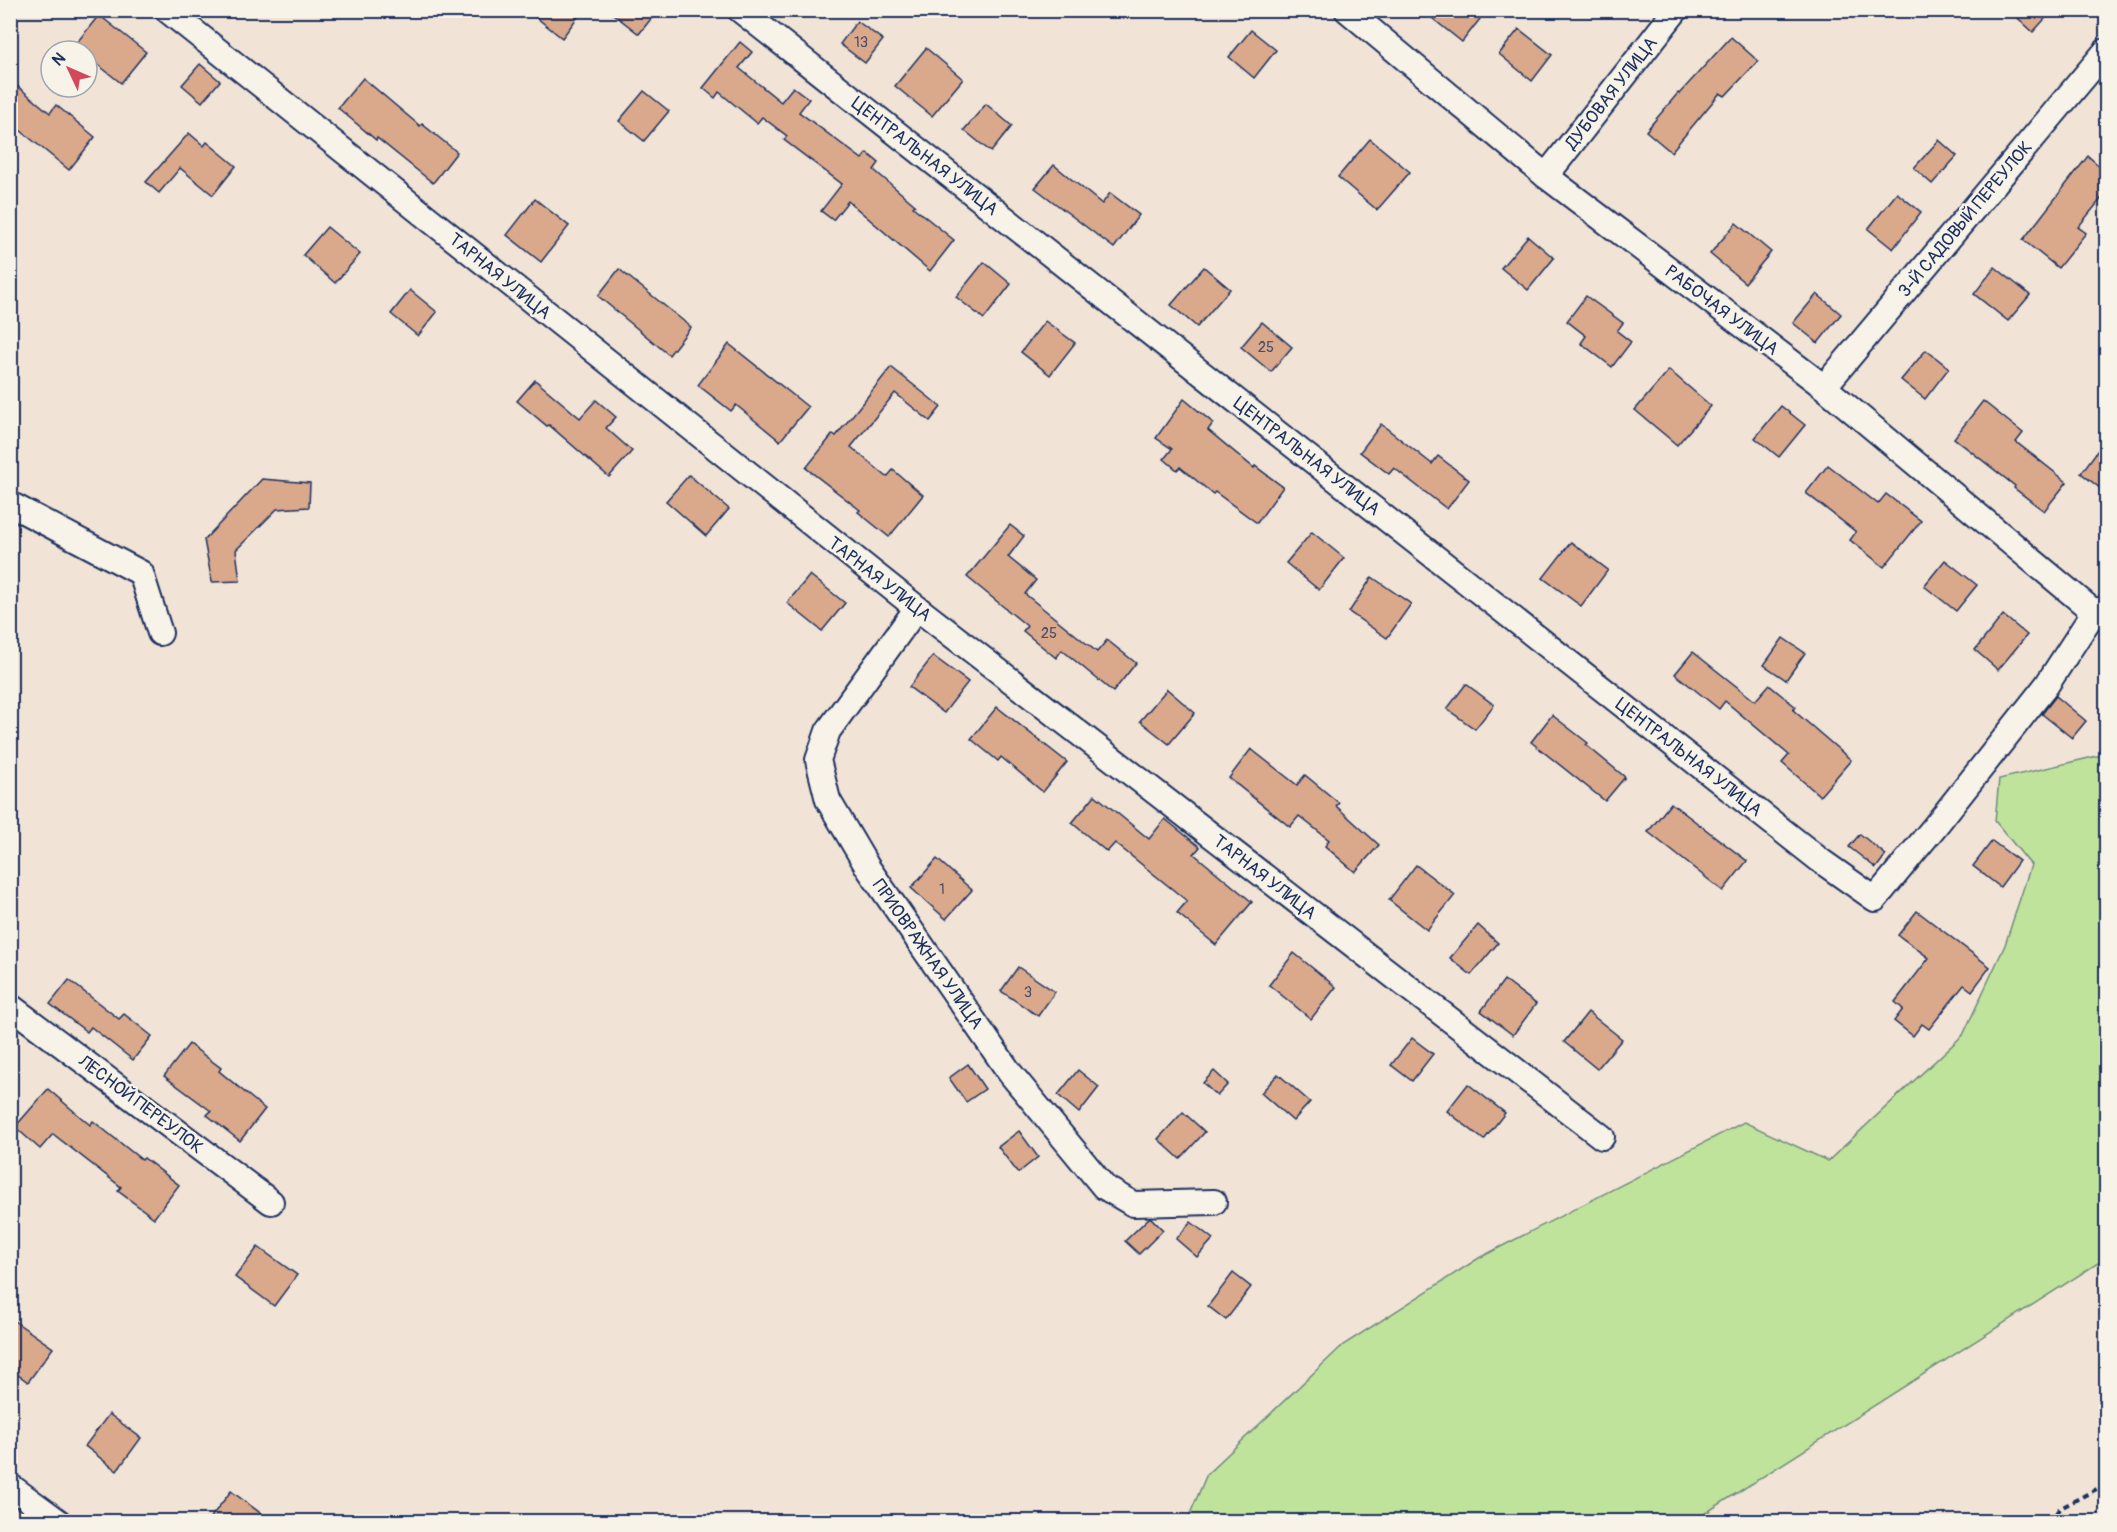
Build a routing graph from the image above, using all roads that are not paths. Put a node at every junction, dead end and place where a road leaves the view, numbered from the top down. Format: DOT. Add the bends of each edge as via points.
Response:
graph roads {
  1 [pos="167,10"];
  2 [pos="740,10"];
  3 [pos="1347,10"];
  4 [pos="1676,10"];
  5 [pos="2106,51"];
  6 [pos="1546,176"];
  7 [pos="1824,387"];
  8 [pos="10,504"];
  9 [pos="916,608"];
  10 [pos="2100,610"];
  11 [pos="160,633"];
  12 [pos="10,1006"];
  13 [pos="1602,1137"];
  14 [pos="271,1202"];
  15 [pos="1214,1202"];
  16 [pos="10,1486"];
  17 [pos="59,1521"];
  1 -- 9 [label="street, ТАРНАЯ УЛИЦА"];
  2 -- 10 [label="street, ЦЕНТРАЛЬНАЯ УЛИЦА" via="1802,846 1875,899 2046,686"];
  3 -- 6 [label="street, РАБОЧАЯ УЛИЦА"];
  4 -- 6 [label="street, ДУБОВАЯ УЛИЦА"];
  5 -- 7 [label="street, 3-Й САДОВЫЙ ПЕРЕУЛОК"];
  6 -- 7 [label="street, РАБОЧАЯ УЛИЦА"];
  7 -- 10 [label="street, РАБОЧАЯ УЛИЦА"];
  8 -- 11 [label="street" via="141,573"];
  9 -- 13 [label="street, ТАРНАЯ УЛИЦА"];
  9 -- 15 [label="street, ПРИОВРАЖНАЯ УЛИЦА" via="828,730 818,760 828,800 868,868 1010,1073 1104,1187 1133,1204"];
  12 -- 14 [label="street, ЛЕСНОЙ ПЕРЕУЛОК"];
  16 -- 17 [label="street"];
}
